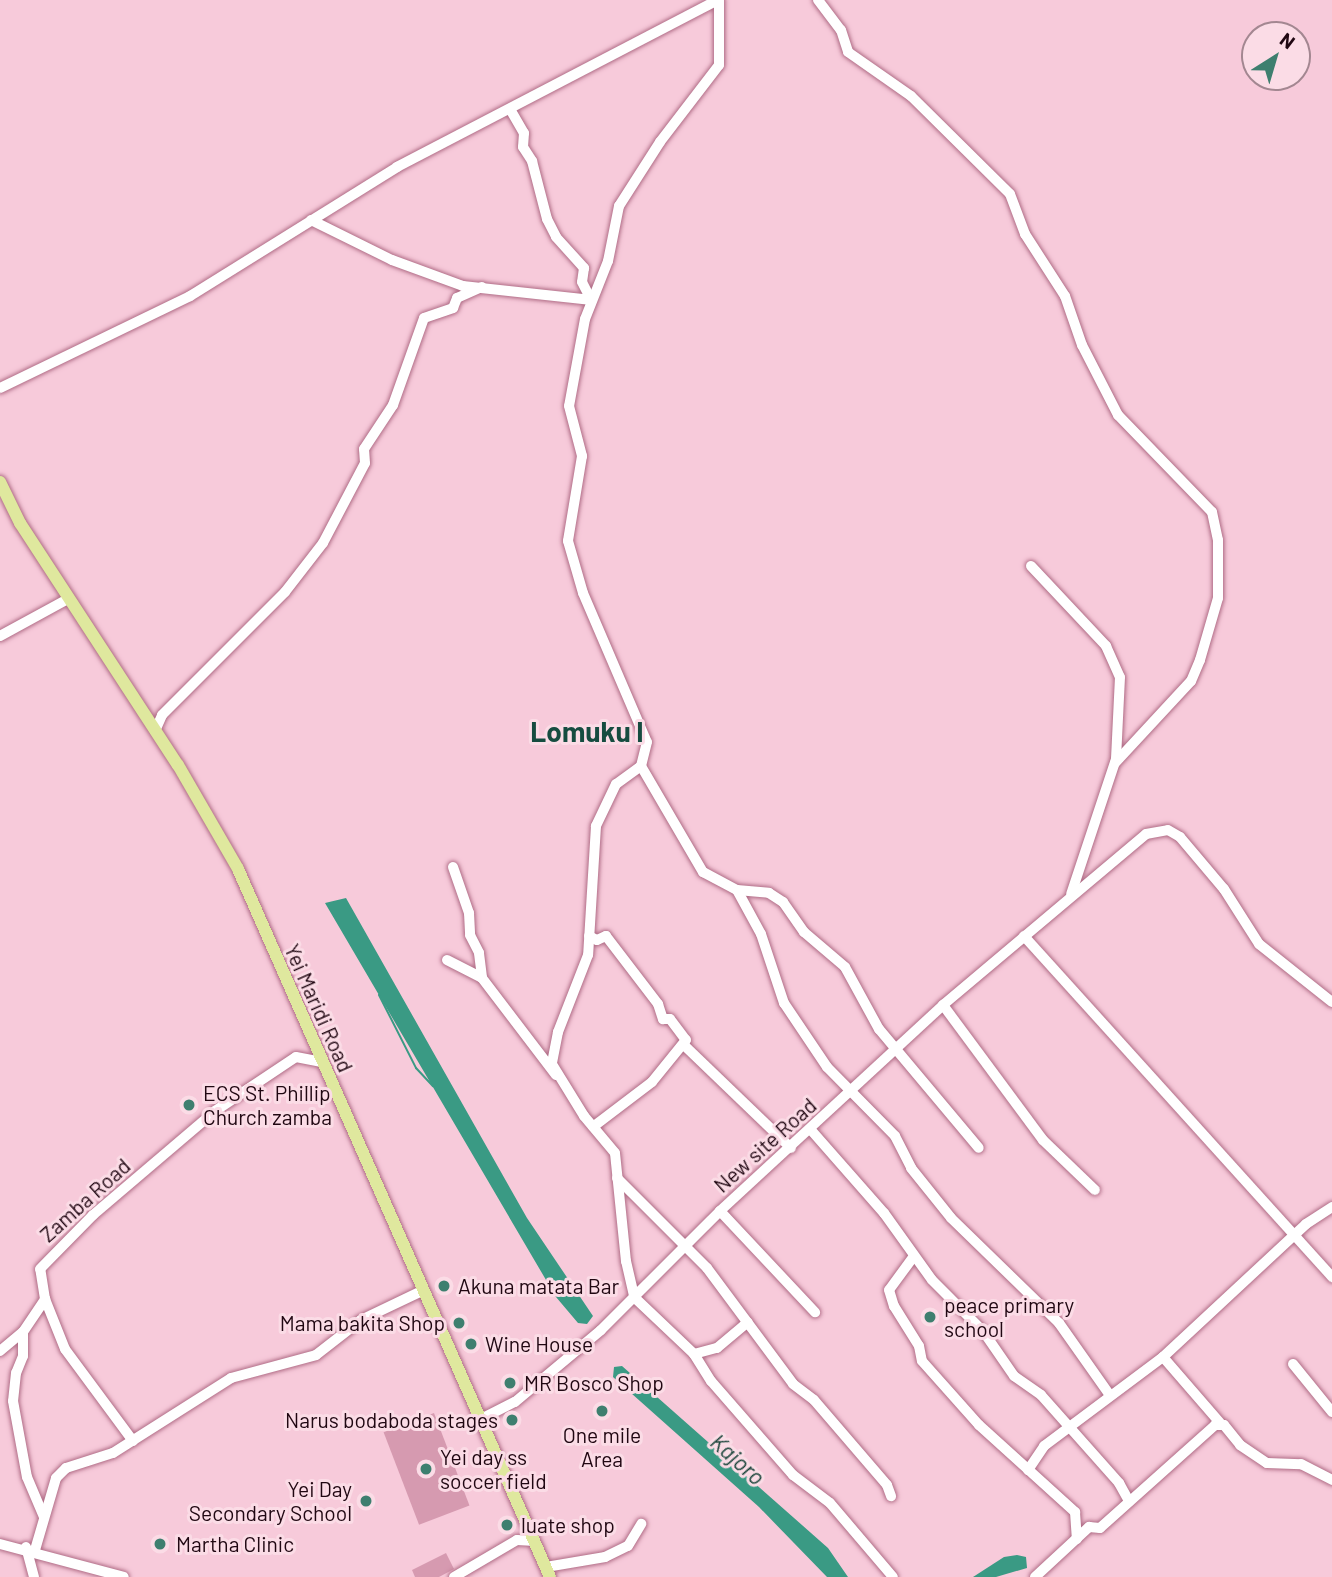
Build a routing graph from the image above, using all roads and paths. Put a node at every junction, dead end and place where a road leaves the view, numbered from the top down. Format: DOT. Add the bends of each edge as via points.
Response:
graph roads {
  1 [pos="719,0"];
  2 [pos="818,0"];
  3 [pos="510,109"];
  4 [pos="311,220"];
  5 [pos="482,287"];
  6 [pos="591,300"];
  7 [pos="0,387"];
  8 [pos="0,482"];
  9 [pos="1031,566"];
  10 [pos="68,599"];
  11 [pos="0,636"];
  12 [pos="155,731"];
  13 [pos="1115,763"];
  14 [pos="641,766"];
  15 [pos="453,867"];
  16 [pos="737,890"];
  17 [pos="1071,895"];
  18 [pos="589,936"];
  19 [pos="1024,936"];
  20 [pos="447,960"];
  21 [pos="482,978"];
  22 [pos="1332,1003"];
  23 [pos="943,1005"];
  24 [pos="685,1046"];
  25 [pos="897,1051"];
  26 [pos="321,1062"];
  27 [pos="556,1075"];
  28 [pos="851,1094"];
  29 [pos="593,1127"];
  30 [pos="811,1130"];
  31 [pos="791,1148"];
  32 [pos="979,1148"];
  33 [pos="617,1178"];
  34 [pos="1096,1190"];
  35 [pos="1332,1207"];
  36 [pos="720,1211"];
  37 [pos="1294,1237"];
  38 [pos="682,1247"];
  39 [pos="914,1256"];
  40 [pos="1332,1277"];
  41 [pos="424,1290"];
  42 [pos="634,1297"];
  43 [pos="45,1299"];
  44 [pos="815,1312"];
  45 [pos="748,1322"];
  46 [pos="23,1332"];
  47 [pos="0,1351"];
  48 [pos="694,1354"];
  49 [pos="1163,1357"];
  50 [pos="1293,1364"];
  51 [pos="1109,1394"];
  52 [pos="1332,1412"];
  53 [pos="481,1419"];
  54 [pos="1221,1424"];
  55 [pos="1068,1427"];
  56 [pos="133,1441"];
  57 [pos="1028,1470"];
  58 [pos="1332,1480"];
  59 [pos="891,1496"];
  60 [pos="1129,1501"];
  61 [pos="45,1519"];
  62 [pos="641,1524"];
  63 [pos="1076,1539"];
  64 [pos="535,1541"];
  65 [pos="0,1544"];
  66 [pos="30,1549"];
  67 [pos="548,1572"];
  68 [pos="34,1577"];
  69 [pos="124,1577"];
  70 [pos="454,1577"];
  71 [pos="893,1577"];
  72 [pos="1035,1577"];
  1 -- 3 [label="street"];
  1 -- 6 [label="street" via="719,65 660,142 620,206 608,261"];
  2 -- 13 [label="street" via="841,30 848,52 911,96 1010,194 1025,234 1065,296 1082,345 1118,415 1212,512 1218,540 1218,598 1200,660 1191,681"];
  3 -- 4 [label="street" via="397,167"];
  3 -- 6 [label="street" via="524,133 523,147 532,160 547,219 556,237 584,268 582,282"];
  4 -- 5 [label="street" via="392,260 463,286"];
  4 -- 7 [label="street" via="190,296"];
  5 -- 6 [label="street"];
  5 -- 12 [label="street" via="457,298 453,308 424,318 393,405 363,449 365,463 323,544 285,592 163,715"];
  6 -- 14 [label="street" via="569,406 582,456 568,541 583,593 645,735"];
  8 -- 10 [label="main road, Yei Maridi Road"];
  9 -- 13 [label="street" via="1106,646 1121,677"];
  10 -- 11 [label="street"];
  10 -- 12 [label="main road, Yei Maridi Road"];
  12 -- 26 [label="main road, Yei Maridi Road" via="238,869"];
  13 -- 17 [label="street"];
  14 -- 16 [label="street" via="669,809 694,862 714,880"];
  14 -- 18 [label="street" via="616,784 596,826"];
  15 -- 21 [label="street" via="469,913"];
  16 -- 25 [label="street" via="769,892 783,902 804,932 845,967 870,1016"];
  16 -- 28 [label="street" via="761,934 784,1003"];
  17 -- 19 [label="street, New site Road"];
  17 -- 22 [label="street, New site Road" via="1146,834 1168,830 1200,858 1259,944"];
  18 -- 24 [label="street" via="597,940 607,936 658,1004 663,1018 670,1019 684,1038"];
  18 -- 27 [label="street" via="582,976 553,1051"];
  19 -- 23 [label="street, New site Road"];
  19 -- 37 [label="street"];
  20 -- 21 [label="street"];
  21 -- 27 [label="street" via="511,1012 535,1054"];
  23 -- 25 [label="street, New site Road"];
  23 -- 34 [label="street" via="1043,1140"];
  24 -- 29 [label="street" via="652,1082"];
  24 -- 31 [label="street"];
  25 -- 28 [label="street, New site Road"];
  25 -- 32 [label="street"];
  26 -- 41 [label="main road, Yei Maridi Road"];
  26 -- 43 [label="street, Zamba Road" via="303,1057 285,1063 181,1140 45,1261 39,1277"];
  27 -- 29 [label="street"];
  28 -- 30 [label="street, New site Road"];
  28 -- 51 [label="street" via="895,1136 911,1168 951,1218 1059,1323"];
  29 -- 33 [label="street" via="615,1153"];
  30 -- 31 [label="street, New site Road"];
  30 -- 39 [label="street" via="884,1213"];
  31 -- 36 [label="street, New site Road"];
  33 -- 38 [label="street" via="647,1204"];
  33 -- 42 [label="street"];
  35 -- 37 [label="street"];
  36 -- 38 [label="street, New site Road"];
  36 -- 44 [label="street"];
  37 -- 40 [label="street"];
  37 -- 49 [label="street"];
  38 -- 42 [label="street, New site Road"];
  38 -- 45 [label="street" via="707,1268"];
  39 -- 55 [label="street" via="983,1331 1014,1376 1041,1395"];
  39 -- 57 [label="street" via="889,1290 919,1346 922,1362"];
  41 -- 53 [label="main road, Yei Maridi Road"];
  41 -- 56 [label="street" via="361,1320 316,1355 231,1378"];
  42 -- 48 [label="street"];
  42 -- 53 [label="street, New site Road" via="515,1402"];
  43 -- 46 [label="street"];
  43 -- 56 [label="street, Zamba Road" via="65,1349"];
  45 -- 48 [label="street" via="718,1348"];
  45 -- 59 [label="street" via="793,1384 814,1400 887,1485"];
  46 -- 47 [label="street"];
  46 -- 61 [label="street" via="13,1401 27,1477"];
  48 -- 71 [label="street" via="711,1381 793,1475 830,1503"];
  49 -- 51 [label="street"];
  49 -- 54 [label="street"];
  50 -- 52 [label="street"];
  51 -- 55 [label="street"];
  53 -- 64 [label="main road, Yei Maridi Road"];
  54 -- 58 [label="street" via="1267,1463 1301,1464"];
  54 -- 60 [label="street"];
  55 -- 57 [label="street" via="1044,1446"];
  55 -- 60 [label="street" via="1119,1483"];
  56 -- 61 [label="street" via="60,1472"];
  57 -- 63 [label="street" via="1075,1512"];
  60 -- 63 [label="street" via="1100,1528 1089,1527"];
  61 -- 66 [label="street"];
  62 -- 67 [label="street" via="628,1545 605,1557"];
  63 -- 72 [label="street"];
  64 -- 67 [label="main road, Yei Maridi Road"];
  64 -- 70 [label="street" via="517,1540"];
  65 -- 66 [label="street"];
  66 -- 68 [label="street"];
  66 -- 69 [label="street"];
}
